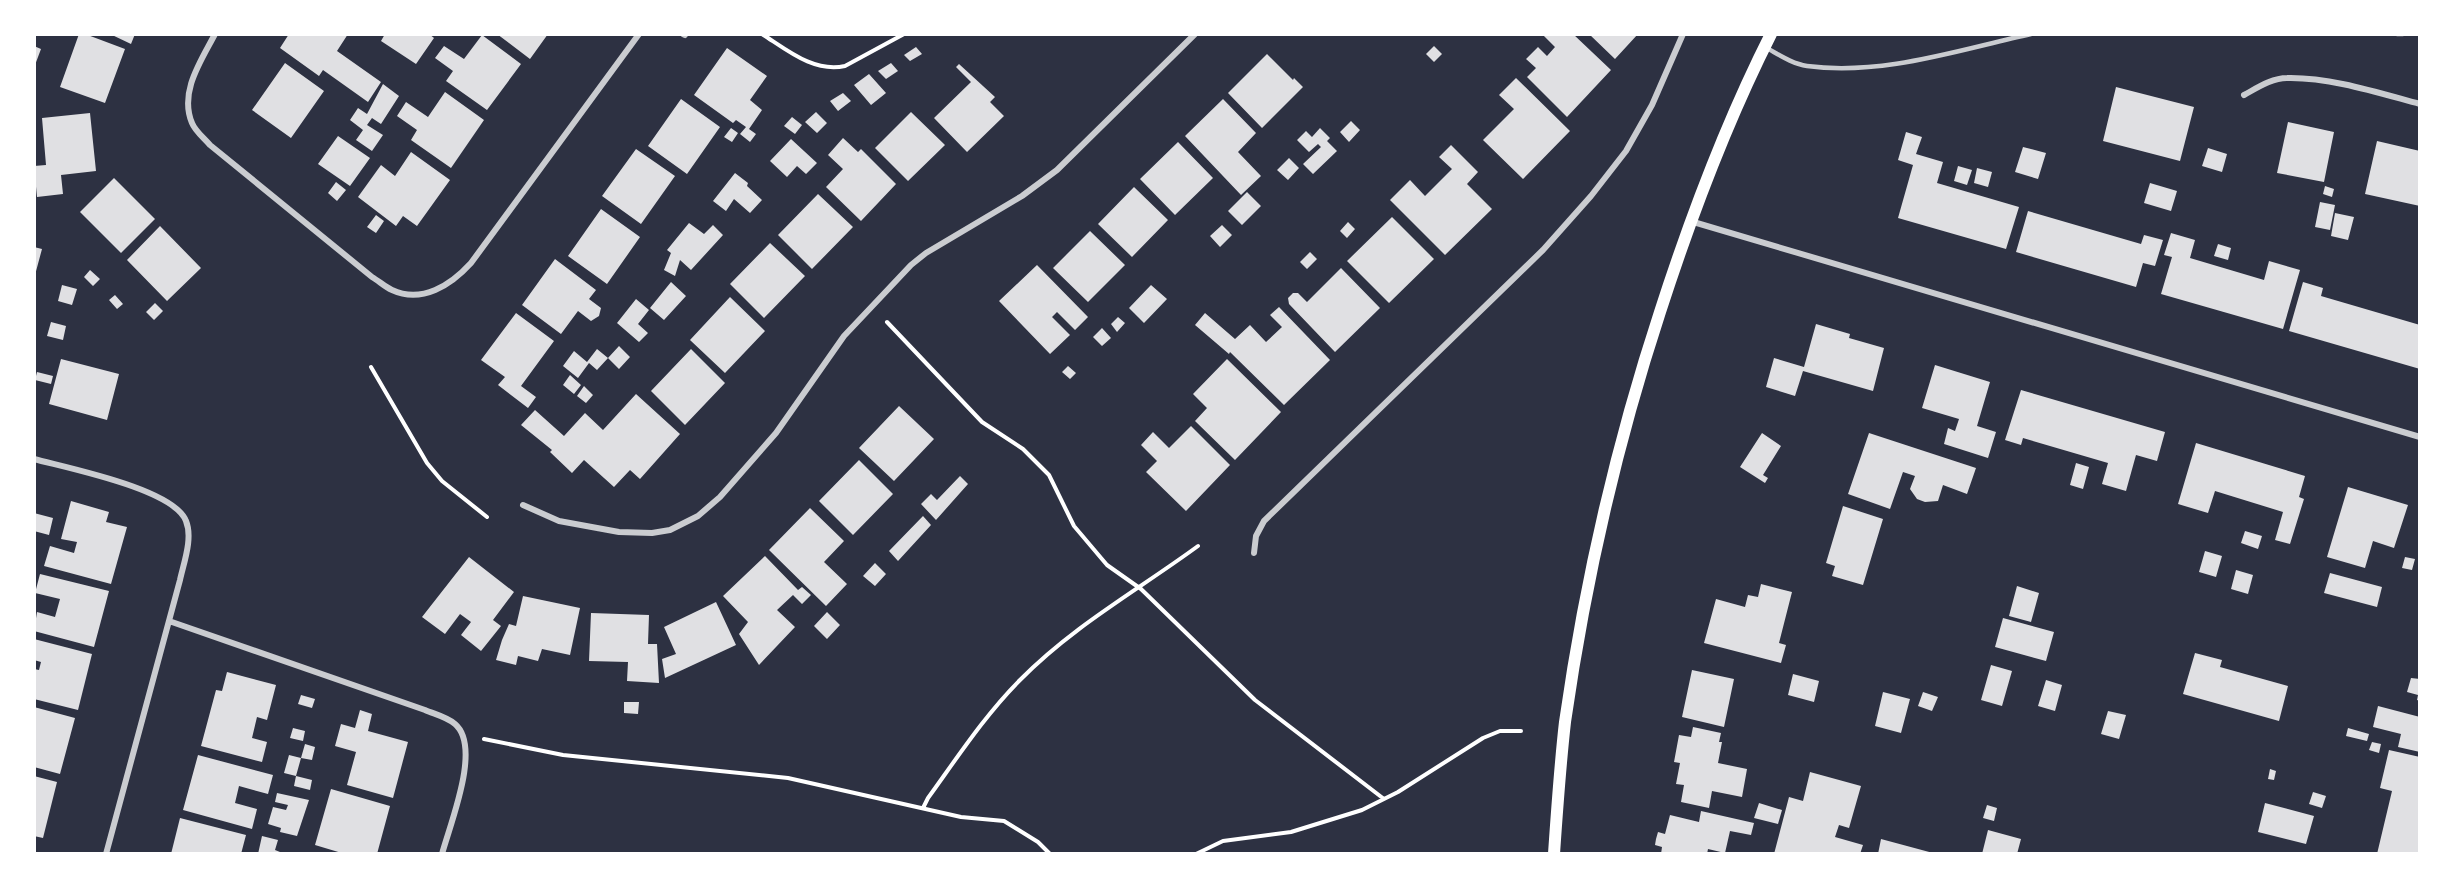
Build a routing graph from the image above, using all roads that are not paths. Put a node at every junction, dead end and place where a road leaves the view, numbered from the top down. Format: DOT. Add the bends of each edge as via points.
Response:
graph roads {
  1 [pos="215,34"];
  2 [pos="639,34"];
  3 [pos="1195,34"];
  4 [pos="1683,34"];
  5 [pos="1771,34"];
  6 [pos="2031,34"];
  7 [pos="2397,34"];
  8 [pos="2403,34"];
  9 [pos="1765,47"];
  10 [pos="2244,95"];
  11 [pos="2420,104"];
  12 [pos="1689,220"];
  13 [pos="2420,437"];
  14 [pos="34,459"];
  15 [pos="523,505"];
  16 [pos="1254,553"];
  17 [pos="169,621"];
  18 [pos="106,854"];
  19 [pos="442,854"];
  20 [pos="1554,854"];
  1 -- 2 [label="street" via="189,92 192,125 210,145 372,277 392,290 409,294 427,294 442,287 471,263"];
  3 -- 15 [label="street" via="1057,170 911,265 843,336 776,433 720,497 698,516 670,530 619,532 559,521"];
  4 -- 16 [label="street" via="1652,105 1626,151 1591,196 1543,250 1264,521 1256,536"];
  5 -- 9 [label="main road"];
  6 -- 9 [label="lane" via="1897,64 1844,67 1805,66"];
  7 -- 8 [label="lane"];
  9 -- 12 [label="main road"];
  10 -- 11 [label="street" via="2286,77 2362,89"];
  12 -- 13 [label="street"];
  12 -- 20 [label="main road" via="1639,375 1601,518 1565,723"];
  14 -- 17 [label="street" via="130,485 179,509 187,521 189,540"];
  17 -- 18 [label="street"];
  17 -- 19 [label="street" via="425,710 455,724 465,739 465,770"];
}
